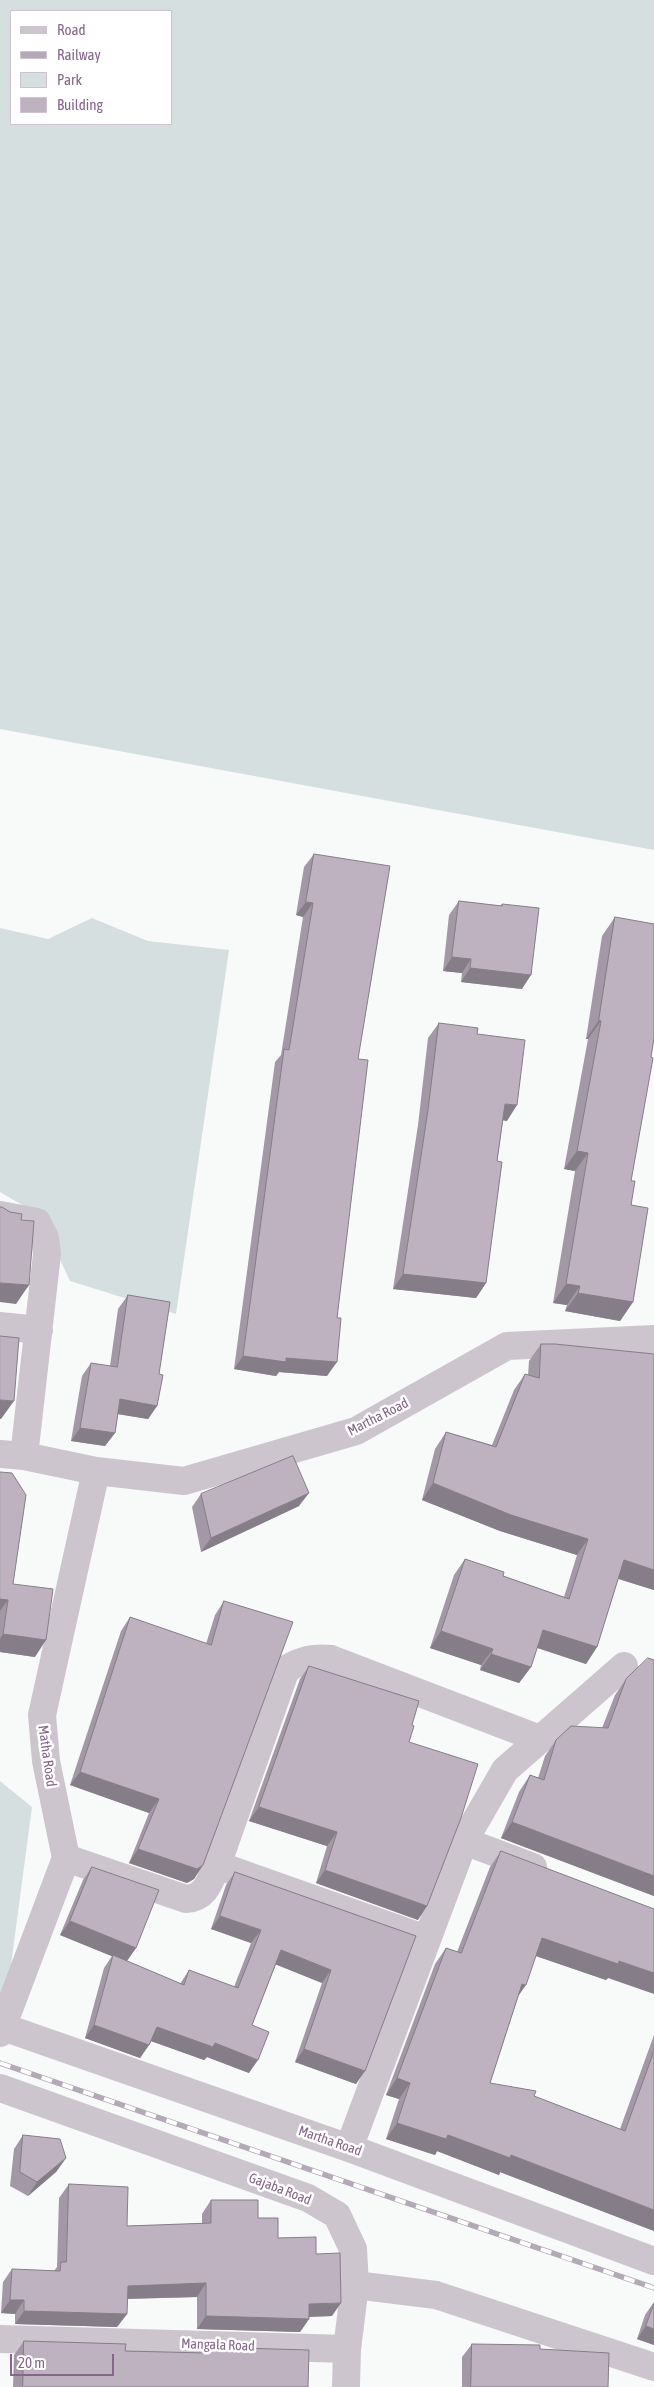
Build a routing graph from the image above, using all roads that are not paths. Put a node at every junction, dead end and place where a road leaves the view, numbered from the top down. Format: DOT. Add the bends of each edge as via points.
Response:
graph roads {
  1 [pos="0,1215"];
  2 [pos="0,1326"];
  3 [pos="39,1330"];
  4 [pos="654,1339"];
  5 [pos="12,1455"];
  6 [pos="96,1471"];
  7 [pos="624,1666"];
  8 [pos="540,1740"];
  9 [pos="464,1841"];
  10 [pos="66,1858"];
  11 [pos="217,1865"];
  12 [pos="554,1876"];
  13 [pos="426,1939"];
  14 [pos="2,2030"];
  15 [pos="0,2088"];
  16 [pos="349,2148"];
  17 [pos="654,2261"];
  18 [pos="355,2285"];
  19 [pos="0,2339"];
  20 [pos="347,2349"];
  21 [pos="654,2367"];
  22 [pos="346,2387"];
  1 -- 3 [label="street" via="37,1222 45,1238 47,1254"];
  2 -- 3 [label="street"];
  3 -- 5 [label="street"];
  4 -- 6 [label="street, Martha Road" via="507,1346 356,1432 184,1482"];
  5 -- 6 [label="street, Martha Road"];
  6 -- 10 [label="street, Matha Road" via="42,1715 46,1761"];
  7 -- 8 [label="street"];
  8 -- 9 [label="street" via="505,1770"];
  8 -- 11 [label="street" via="331,1659 303,1660 286,1669"];
  9 -- 12 [label="street"];
  9 -- 13 [label="street"];
  10 -- 11 [label="street" via="186,1899 195,1899 205,1891"];
  10 -- 14 [label="street"];
  11 -- 13 [label="street"];
  13 -- 16 [label="street"];
  14 -- 16 [label="street, Martha Road"];
  15 -- 18 [label="street, Gajaba Road" via="308,2198 336,2215 353,2249"];
  16 -- 17 [label="street, Martha Road"];
  18 -- 20 [label="street"];
  18 -- 21 [label="street" via="436,2295"];
  19 -- 20 [label="street, Mangala Road"];
  20 -- 22 [label="street"];
}
